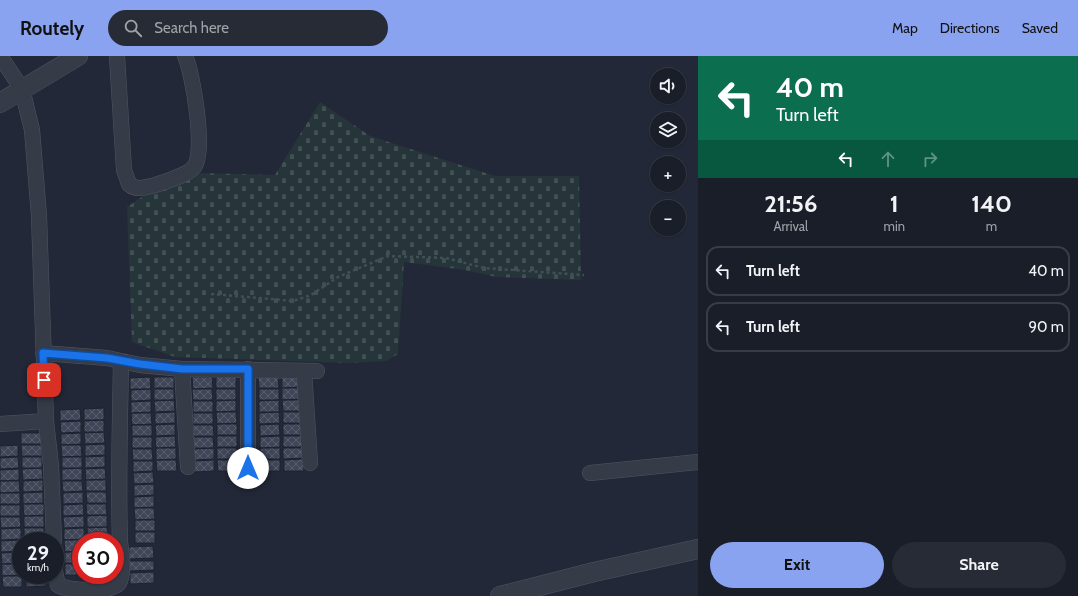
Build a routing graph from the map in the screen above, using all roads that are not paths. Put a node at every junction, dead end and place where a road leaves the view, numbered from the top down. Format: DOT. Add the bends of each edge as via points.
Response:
graph roads {
  1 [pos="0,56"];
  2 [pos="78,56"];
  3 [pos="117,56"];
  4 [pos="185,56"];
  5 [pos="22,89"];
  6 [pos="0,103"];
  7 [pos="43,353"];
  8 [pos="120,361"];
  9 [pos="182,369"];
  10 [pos="248,369"];
  11 [pos="46,420"];
  12 [pos="0,424"];
  13 [pos="698,462"];
  14 [pos="310,463"];
  15 [pos="188,467"];
  16 [pos="248,468"];
  17 [pos="590,473"];
  18 [pos="54,532"];
  19 [pos="698,549"];
  20 [pos="58,584"];
  21 [pos="500,596"];
  1 -- 5 [label="street"];
  2 -- 5 [label="street"];
  3 -- 4 [label="street" via="124,170 129,184 136,188 163,183 189,171 196,164 198,143 194,84"];
  5 -- 6 [label="street"];
  5 -- 7 [label="street" via="32,130 36,171"];
  7 -- 8 [label="street"];
  7 -- 11 [label="street"];
  8 -- 9 [label="street"];
  8 -- 20 [label="street" via="120,580 116,587 107,590 69,589"];
  9 -- 10 [label="street"];
  9 -- 15 [label="street"];
  10 -- 14 [label="street" via="311,371"];
  10 -- 16 [label="street"];
  11 -- 12 [label="street"];
  11 -- 18 [label="street"];
  13 -- 17 [label="street"];
  19 -- 21 [label="street"];
}
